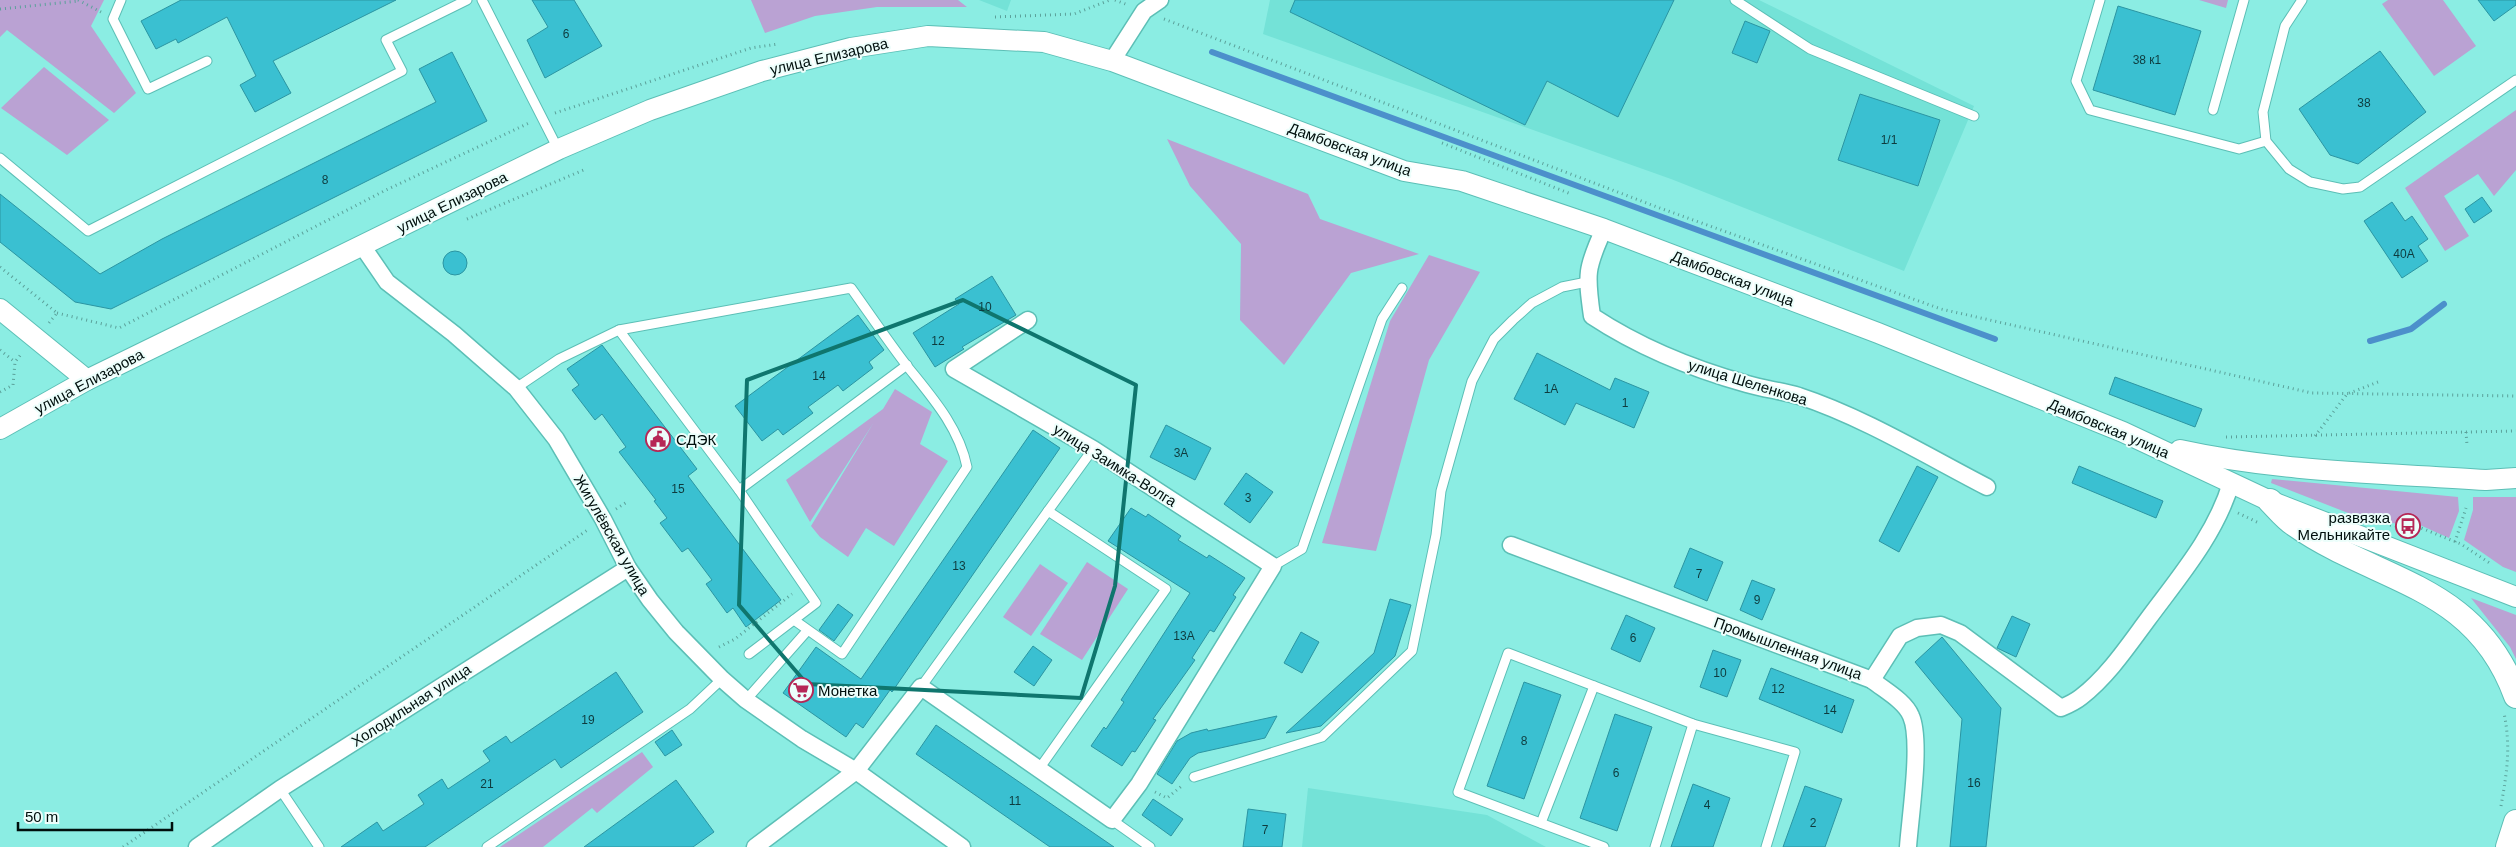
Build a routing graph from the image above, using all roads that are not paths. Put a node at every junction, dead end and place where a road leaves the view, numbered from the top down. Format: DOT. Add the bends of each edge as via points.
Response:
graph roads {
  1 [pos="121,0"];
  2 [pos="467,0"];
  3 [pos="482,0"];
  4 [pos="1160,0"];
  5 [pos="1735,0"];
  6 [pos="2100,0"];
  7 [pos="2244,0"];
  8 [pos="2302,0"];
  9 [pos="928,36"];
  10 [pos="207,60"];
  11 [pos="1112,61"];
  12 [pos="2516,80"];
  13 [pos="2213,110"];
  14 [pos="1974,116"];
  15 [pos="2266,141"];
  16 [pos="559,150"];
  17 [pos="0,158"];
  18 [pos="1604,229"];
  19 [pos="363,247"];
  20 [pos="1587,282"];
  21 [pos="1402,288"];
  22 [pos="0,309"];
  23 [pos="1028,320"];
  24 [pos="619,330"];
  25 [pos="906,365"];
  26 [pos="86,380"];
  27 [pos="516,388"];
  28 [pos="0,429"];
  29 [pos="2146,442"];
  30 [pos="1094,449"];
  31 [pos="2516,478"];
  32 [pos="2231,483"];
  33 [pos="1987,487"];
  34 [pos="739,490"];
  35 [pos="2270,501"];
  36 [pos="1048,511"];
  37 [pos="1511,545"];
  38 [pos="1272,566"];
  39 [pos="628,568"];
  40 [pos="2516,598"];
  41 [pos="794,620"];
  42 [pos="807,631"];
  43 [pos="749,654"];
  44 [pos="722,679"];
  45 [pos="1872,680"];
  46 [pos="1594,686"];
  47 [pos="921,687"];
  48 [pos="746,700"];
  49 [pos="2509,701"];
  50 [pos="1693,724"];
  51 [pos="1039,769"];
  52 [pos="856,771"];
  53 [pos="1194,777"];
  54 [pos="280,789"];
  55 [pos="2508,818"];
  56 [pos="1112,820"];
  57 [pos="1541,823"];
  58 [pos="197,847"];
  59 [pos="319,847"];
  60 [pos="487,847"];
  61 [pos="755,847"];
  62 [pos="962,847"];
  63 [pos="1150,847"];
  64 [pos="1604,847"];
  65 [pos="1655,847"];
  66 [pos="1766,847"];
  67 [pos="1908,847"];
  68 [pos="2508,847"];
  1 -- 10 [label="lane" via="113,19 148,89"];
  2 -- 17 [label="lane" via="386,40 402,71 88,231"];
  3 -- 16 [label="lane"];
  4 -- 11 [label="street" via="1144,11"];
  5 -- 14 [label="lane" via="1810,49"];
  6 -- 15 [label="lane" via="2076,81 2090,110 2239,149"];
  7 -- 13 [label="lane"];
  8 -- 15 [label="lane" via="2285,26 2280,45 2263,112"];
  9 -- 11 [label="street, Дамбовская улица" via="1044,42"];
  9 -- 16 [label="street, улица Елизарова" via="850,48 762,71 650,110"];
  11 -- 18 [label="street, Дамбовская улица" via="1404,172 1462,181"];
  12 -- 15 [label="lane" via="2360,187 2343,189 2310,182 2289,169"];
  16 -- 19 [label="street, улица Елизарова"];
  18 -- 20 [label="street, улица Шеленкова" via="1590,260"];
  18 -- 29 [label="street, Дамбовская улица" via="1878,333"];
  19 -- 26 [label="street, улица Елизарова"];
  19 -- 27 [label="street, Жигулёвская улица" via="387,282"];
  20 -- 33 [label="street, улица Шеленкова" via="1592,316 1623,337 1724,378 1799,396 1857,421"];
  20 -- 53 [label="lane" via="1562,287 1532,303 1494,339 1472,381 1441,491 1436,535 1412,651 1322,738"];
  21 -- 38 [label="lane" via="1382,319 1302,548"];
  22 -- 26 [label="street"];
  23 -- 30 [label="street, улица Заимка-Волга" via="954,369"];
  24 -- 25 [label="lane" via="851,288"];
  24 -- 27 [label="lane" via="559,359"];
  24 -- 34 [label="lane"];
  25 -- 34 [label="lane"];
  25 -- 42 [label="lane" via="938,403 964,454 967,467 842,654"];
  26 -- 28 [label="street, улица Елизарова"];
  27 -- 39 [label="street, Жигулёвская улица" via="556,439"];
  29 -- 31 [label="street" via="2229,460 2294,467 2486,480"];
  29 -- 32 [label="street, Дамбовская улица"];
  30 -- 36 [label="lane"];
  30 -- 38 [label="street, улица Заимка-Волга"];
  32 -- 35 [label="street, Дамбовская улица"];
  32 -- 45 [label="street, Промышленная улица" via="2224,506 2189,564 2105,675 2080,698 2061,708 1960,632 1941,625 1917,628 1900,636"];
  34 -- 41 [label="lane" via="816,604"];
  35 -- 40 [label="street, Дамбовская улица"];
  35 -- 49 [label="main road" via="2300,528 2416,586 2450,607 2492,649 2510,680"];
  36 -- 47 [label="lane"];
  36 -- 51 [label="lane" via="1166,589"];
  37 -- 45 [label="street, Промышленная улица"];
  38 -- 56 [label="street" via="1139,784"];
  39 -- 44 [label="street, Жигулёвская улица" via="676,632"];
  39 -- 54 [label="street, Холодильная улица"];
  41 -- 42 [label="lane"];
  41 -- 43 [label="lane"];
  42 -- 48 [label="lane"];
  44 -- 48 [label="street, Жигулёвская улица"];
  44 -- 60 [label="lane" via="690,709"];
  45 -- 67 [label="street" via="1897,699 1911,715 1917,735"];
  46 -- 50 [label="lane"];
  46 -- 57 [label="lane"];
  46 -- 57 [label="lane" via="1508,653 1458,792"];
  47 -- 51 [label="street"];
  47 -- 52 [label="street"];
  48 -- 52 [label="street, Жигулёвская улица"];
  50 -- 65 [label="lane"];
  50 -- 66 [label="lane" via="1794,752"];
  51 -- 56 [label="street"];
  52 -- 61 [label="street"];
  52 -- 62 [label="street, Жигулёвская улица"];
  54 -- 58 [label="street, Холодильная улица"];
  54 -- 59 [label="lane"];
  55 -- 68 [label="main road"];
  56 -- 63 [label="lane"];
  57 -- 64 [label="lane"];
}
